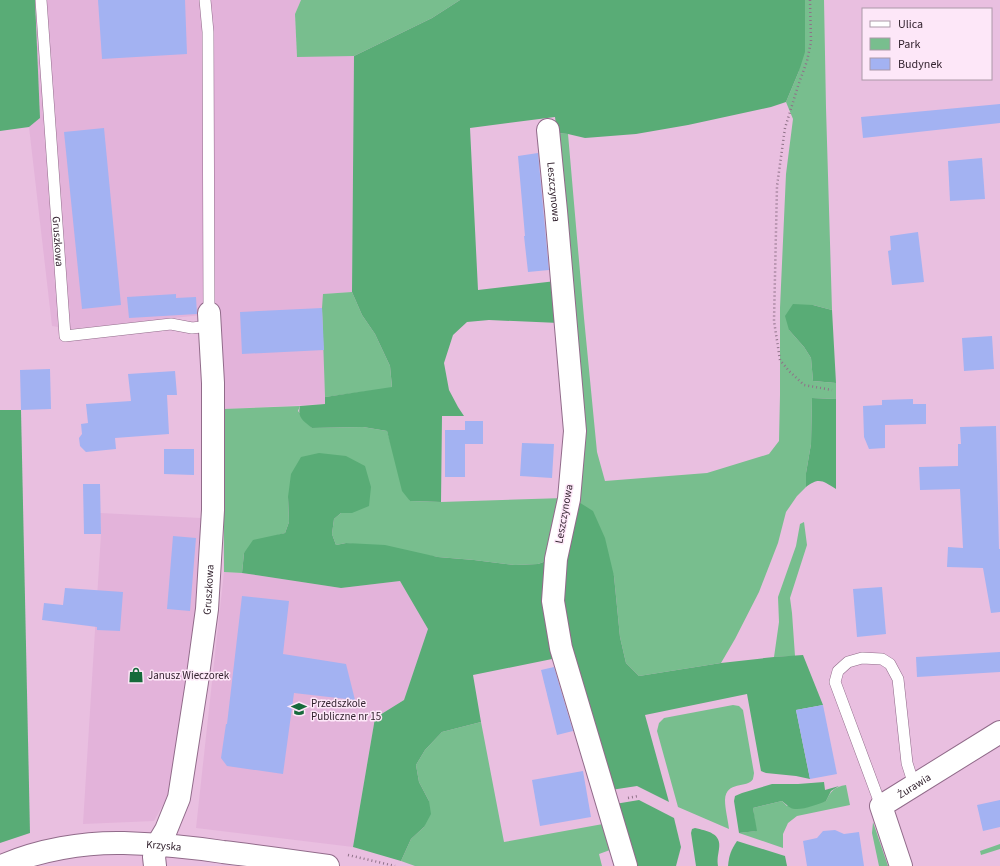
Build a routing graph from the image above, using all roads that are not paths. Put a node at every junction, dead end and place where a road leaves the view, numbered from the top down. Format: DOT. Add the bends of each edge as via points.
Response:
graph roads {
  1 [pos="41,0"];
  2 [pos="205,0"];
  3 [pos="548,130"];
  4 [pos="210,320"];
  5 [pos="1000,732"];
  6 [pos="914,785"];
  7 [pos="881,806"];
  8 [pos="156,855"];
  9 [pos="291,863"];
  10 [pos="2,866"];
  11 [pos="328,866"];
  12 [pos="626,866"];
  13 [pos="901,866"];
  1 -- 4 [label="lane, Gruszkowa" via="64,336 171,324 192,328"];
  2 -- 4 [label="lane" via="208,32"];
  3 -- 12 [label="street, Leszczynowa" via="574,432 569,499 556,559 553,601 561,648"];
  4 -- 8 [label="street, Gruszkowa" via="213,383 213,510 207,609 179,798"];
  5 -- 6 [label="street, Żurawia"];
  6 -- 7 [label="street, Żurawia"];
  6 -- 7 [label="lane" via="907,763 898,679 890,664 882,659 862,658 848,662 838,671 835,682"];
  7 -- 13 [label="street"];
  8 -- 9 [label="street, Krzyska" via="193,848"];
  8 -- 10 [label="street, Krzyska" via="123,843 98,844 56,849"];
  9 -- 11 [label="street, Krzyska"];
}
